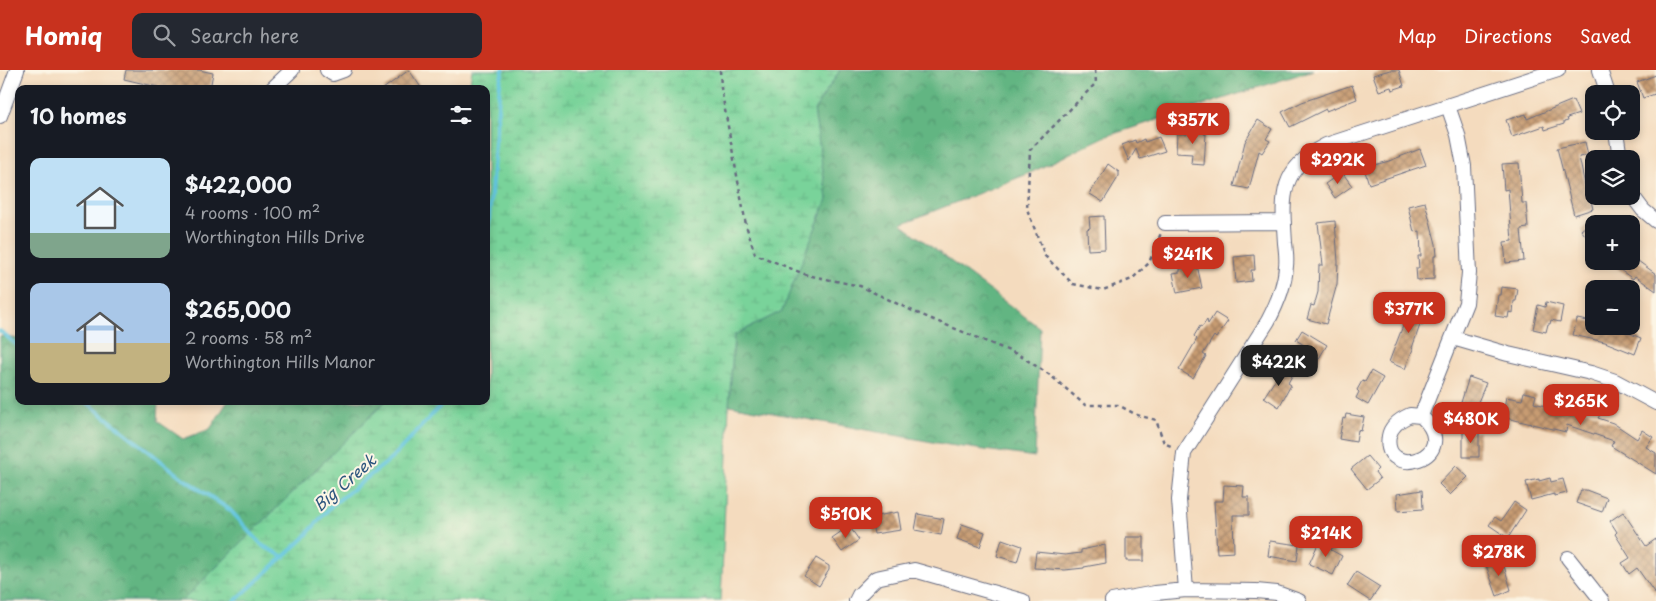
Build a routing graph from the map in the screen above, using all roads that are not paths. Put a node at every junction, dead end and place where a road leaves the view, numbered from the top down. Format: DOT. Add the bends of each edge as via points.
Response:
graph roads {
  1 [pos="17,70"];
  2 [pos="292,70"];
  3 [pos="327,70"];
  4 [pos="344,70"];
  5 [pos="1558,70"];
  6 [pos="1600,70"];
  7 [pos="276,85"];
  8 [pos="1605,85"];
  9 [pos="1448,106"];
  10 [pos="0,116"];
  11 [pos="1639,205"];
  12 [pos="1656,221"];
  13 [pos="1284,222"];
  14 [pos="1165,223"];
  15 [pos="1453,338"];
  16 [pos="1656,403"];
  17 [pos="1421,416"];
  18 [pos="1568,558"];
  19 [pos="1186,590"];
  20 [pos="856,601"];
  21 [pos="1023,601"];
  22 [pos="1112,601"];
  23 [pos="1299,601"];
  24 [pos="1602,601"];
  1 -- 10 [label="street"];
  2 -- 7 [label="street"];
  3 -- 4 [label="street" via="333,74"];
  5 -- 9 [label="street"];
  6 -- 8 [label="street"];
  9 -- 13 [label="street" via="1310,153 1296,166 1287,183 1283,202"];
  9 -- 15 [label="street" via="1464,166 1470,273 1466,303"];
  11 -- 12 [label="street"];
  13 -- 14 [label="street"];
  13 -- 19 [label="street" via="1286,266 1277,304 1184,453 1180,500"];
  15 -- 16 [label="street" via="1615,380"];
  15 -- 17 [label="street"];
  18 -- 24 [label="street"];
  19 -- 22 [label="street"];
  19 -- 23 [label="street" via="1256,590"];
  20 -- 21 [label="street" via="876,578 914,570"];
}
